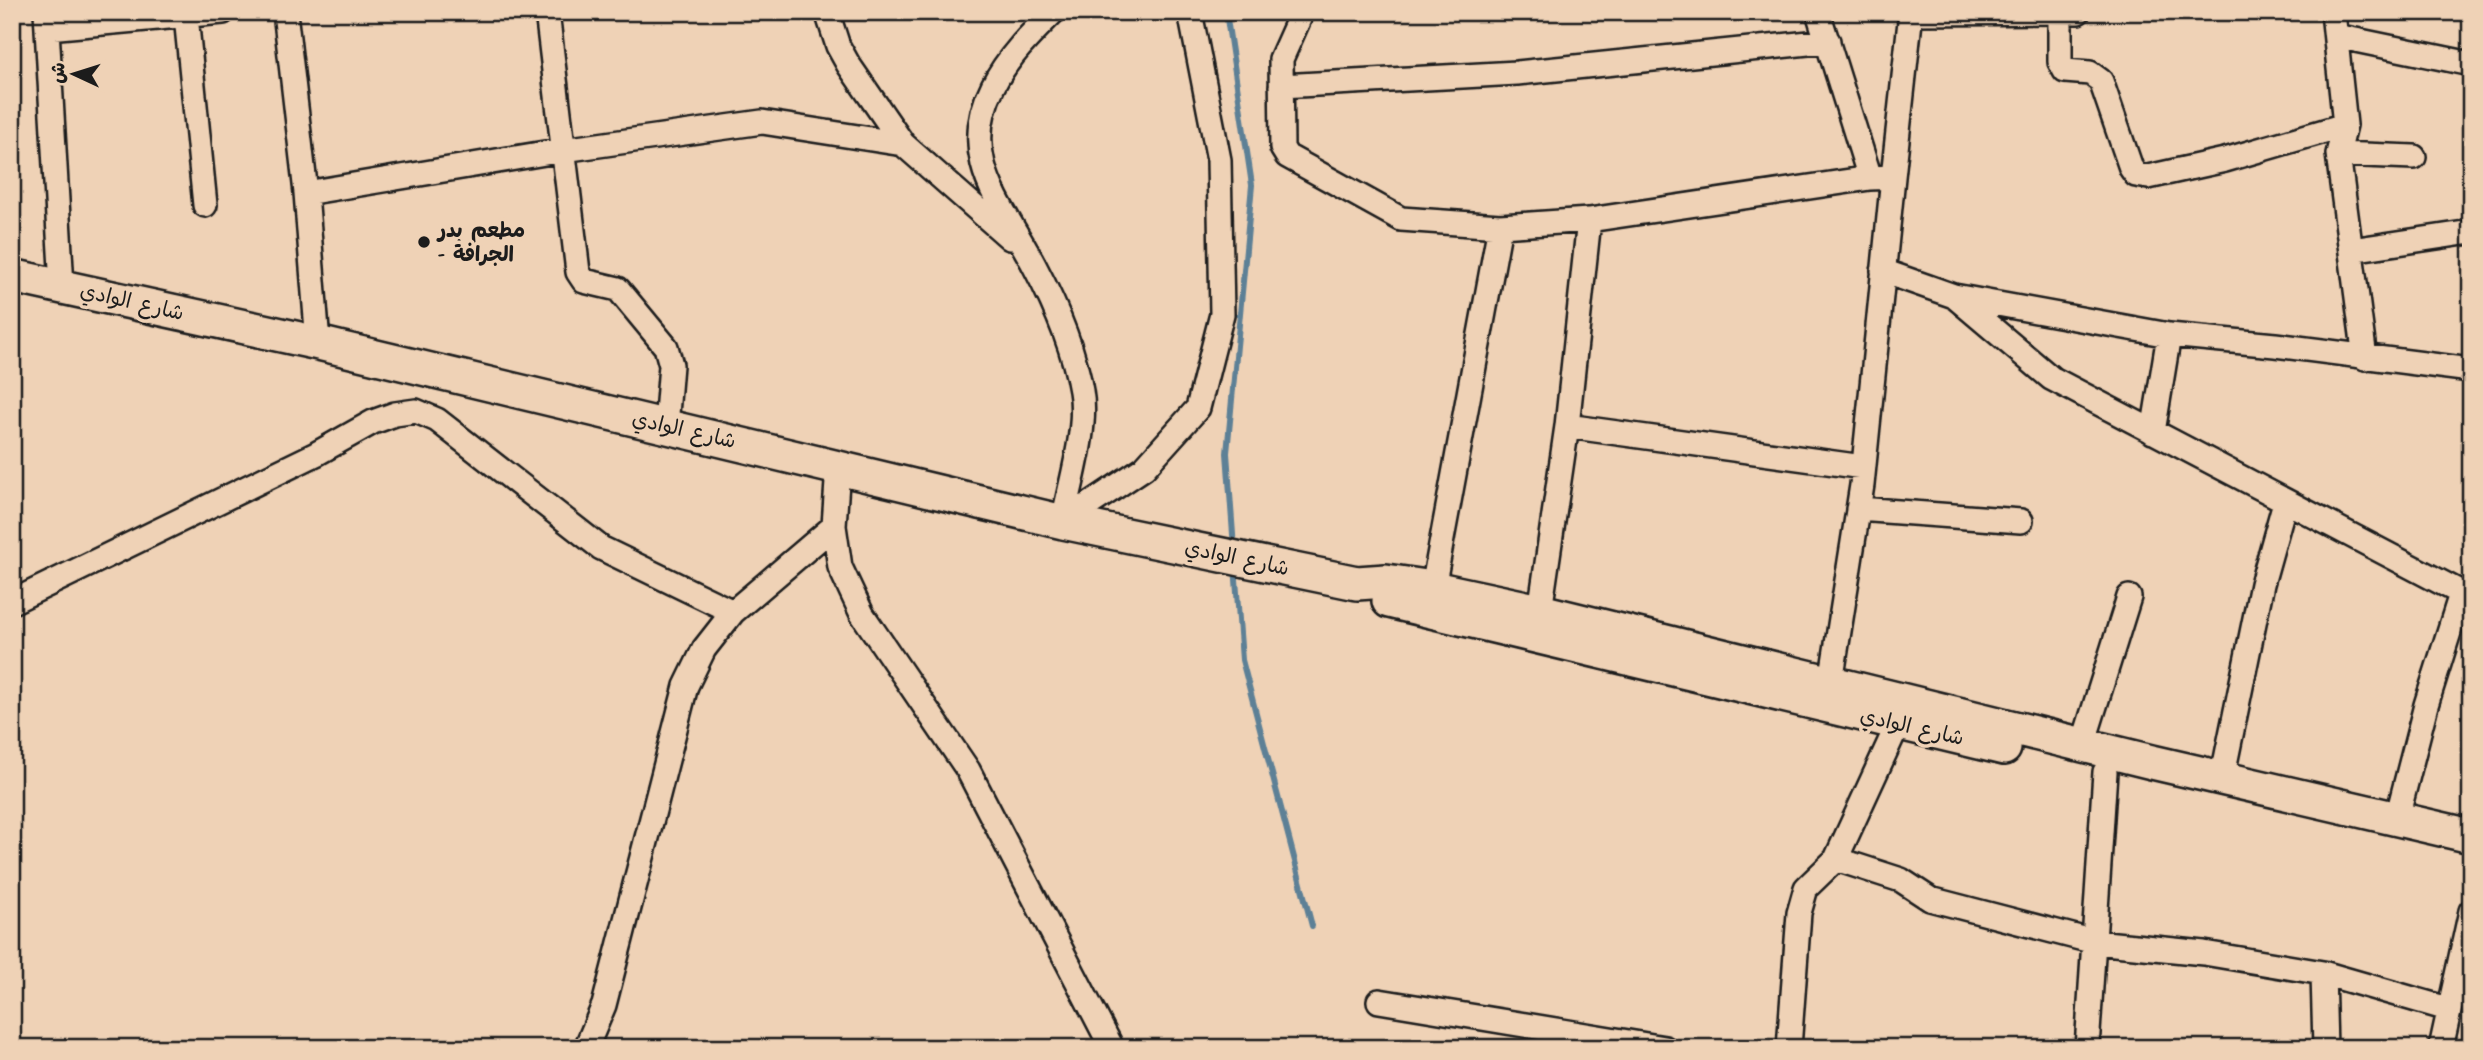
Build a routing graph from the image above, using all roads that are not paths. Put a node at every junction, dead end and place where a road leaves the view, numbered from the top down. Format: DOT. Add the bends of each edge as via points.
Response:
graph roads {
  1 [pos="223,12"];
  2 [pos="285,12"];
  3 [pos="547,12"];
  4 [pos="827,12"];
  5 [pos="1053,12"];
  6 [pos="1190,12"];
  7 [pos="1302,12"];
  8 [pos="1818,12"];
  9 [pos="2333,12"];
  10 [pos="1911,13"];
  11 [pos="2069,13"];
  12 [pos="186,16"];
  13 [pos="47,20"];
  14 [pos="2336,36"];
  15 [pos="1828,41"];
  16 [pos="2471,64"];
  17 [pos="1281,86"];
  18 [pos="2345,125"];
  19 [pos="903,144"];
  20 [pos="563,150"];
  21 [pos="2338,154"];
  22 [pos="2414,156"];
  23 [pos="1881,177"];
  24 [pos="306,193"];
  25 [pos="205,205"];
  26 [pos="1589,220"];
  27 [pos="1500,226"];
  28 [pos="2471,232"];
  29 [pos="2351,250"];
  30 [pos="1035,267"];
  31 [pos="1883,271"];
  32 [pos="12,276"];
  33 [pos="62,286"];
  34 [pos="1954,296"];
  35 [pos="2169,335"];
  36 [pos="318,343"];
  37 [pos="2364,358"];
  38 [pos="2471,370"];
  39 [pos="666,425"];
  40 [pos="1567,426"];
  41 [pos="2153,432"];
  42 [pos="838,467"];
  43 [pos="1863,467"];
  44 [pos="2285,502"];
  45 [pos="1858,509"];
  46 [pos="2021,521"];
  47 [pos="1063,522"];
  48 [pos="834,526"];
  49 [pos="1357,583"];
  50 [pos="1433,588"];
  51 [pos="2466,596"];
  52 [pos="2129,597"];
  53 [pos="12,602"];
  54 [pos="1540,611"];
  55 [pos="733,612"];
  56 [pos="1831,682"];
  57 [pos="1898,724"];
  58 [pos="2083,744"];
  59 [pos="2105,772"];
  60 [pos="2222,779"];
  61 [pos="2397,818"];
  62 [pos="2471,836"];
  63 [pos="1836,859"];
  64 [pos="2471,860"];
  65 [pos="2471,911"];
  66 [pos="2095,942"];
  67 [pos="2323,973"];
  68 [pos="1379,1001"];
  69 [pos="2448,1009"];
  70 [pos="586,1048"];
  71 [pos="1112,1048"];
  72 [pos="1665,1048"];
  73 [pos="1789,1048"];
  74 [pos="2087,1048"];
  75 [pos="2325,1048"];
  76 [pos="2441,1048"];
  1 -- 12 [label="street"];
  2 -- 24 [label="street"];
  3 -- 20 [label="street"];
  4 -- 19 [label="street" via="848,64"];
  5 -- 30 [label="street" via="1012,56 993,85 981,132 988,186"];
  6 -- 47 [label="street" via="1219,160 1223,314 1198,408 1144,468"];
  7 -- 17 [label="street" via="1282,52"];
  8 -- 15 [label="street"];
  9 -- 14 [label="street"];
  10 -- 11 [label="street"];
  10 -- 23 [label="street"];
  11 -- 18 [label="street" via="2060,62 2065,71 2090,74 2101,81 2136,175 2148,177 2225,160"];
  12 -- 13 [label="street"];
  12 -- 25 [label="street"];
  13 -- 33 [label="street"];
  14 -- 16 [label="street"];
  14 -- 18 [label="street"];
  15 -- 17 [label="street" via="1517,72"];
  15 -- 23 [label="street"];
  17 -- 27 [label="street" via="1281,137 1287,156 1401,219"];
  18 -- 21 [label="street"];
  19 -- 20 [label="street" via="762,122"];
  19 -- 30 [label="street" via="1009,237"];
  20 -- 24 [label="street"];
  20 -- 39 [label="street" via="578,272 584,281 618,289 666,347 671,365"];
  21 -- 22 [label="street"];
  21 -- 29 [label="street"];
  23 -- 26 [label="street"];
  23 -- 31 [label="street"];
  24 -- 36 [label="street"];
  26 -- 27 [label="street"];
  26 -- 40 [label="street"];
  27 -- 50 [label="street"];
  28 -- 29 [label="street"];
  29 -- 37 [label="street"];
  30 -- 47 [label="street" via="1076,366 1082,394"];
  31 -- 34 [label="street"];
  31 -- 43 [label="street"];
  32 -- 33 [label="main road, شارع الوادي"];
  33 -- 36 [label="main road, شارع الوادي"];
  34 -- 35 [label="street"];
  34 -- 41 [label="street" via="2051,378"];
  35 -- 37 [label="street"];
  35 -- 41 [label="street"];
  36 -- 39 [label="main road, شارع الوادي"];
  37 -- 38 [label="street"];
  39 -- 42 [label="main road, شارع الوادي"];
  40 -- 43 [label="street"];
  40 -- 54 [label="street"];
  41 -- 44 [label="street"];
  42 -- 47 [label="main road, شارع الوادي"];
  42 -- 48 [label="street"];
  43 -- 45 [label="street"];
  44 -- 51 [label="street"];
  44 -- 60 [label="street" via="2262,584"];
  45 -- 46 [label="street"];
  45 -- 56 [label="street"];
  47 -- 49 [label="main road, شارع الوادي"];
  48 -- 55 [label="street"];
  48 -- 71 [label="street" via="840,567 862,614 968,770"];
  49 -- 50 [label="main road, شارع الوادي" via="1386,581"];
  49 -- 57 [label="main road, شارع الوادي" via="1382,599"];
  50 -- 54 [label="main road, شارع الوادي"];
  51 -- 61 [label="street" via="2426,705"];
  52 -- 58 [label="street"];
  53 -- 55 [label="street" via="373,422 416,411 437,419 601,548"];
  54 -- 56 [label="main road, شارع الوادي"];
  55 -- 70 [label="street" via="704,649 687,686 604,1004"];
  56 -- 58 [label="main road, شارع الوادي"];
  57 -- 59 [label="main road, شارع الوادي"];
  57 -- 63 [label="street"];
  58 -- 60 [label="main road, شارع الوادي"];
  59 -- 64 [label="main road, شارع الوادي"];
  59 -- 66 [label="street"];
  60 -- 61 [label="main road, شارع الوادي"];
  61 -- 62 [label="main road, شارع الوادي"];
  63 -- 66 [label="street" via="1901,880 1941,902"];
  63 -- 73 [label="street" via="1806,888 1799,913"];
  65 -- 69 [label="street"];
  66 -- 67 [label="street" via="2204,953"];
  66 -- 74 [label="street"];
  67 -- 69 [label="street"];
  67 -- 75 [label="street"];
  68 -- 72 [label="street"];
  69 -- 76 [label="street"];
}
